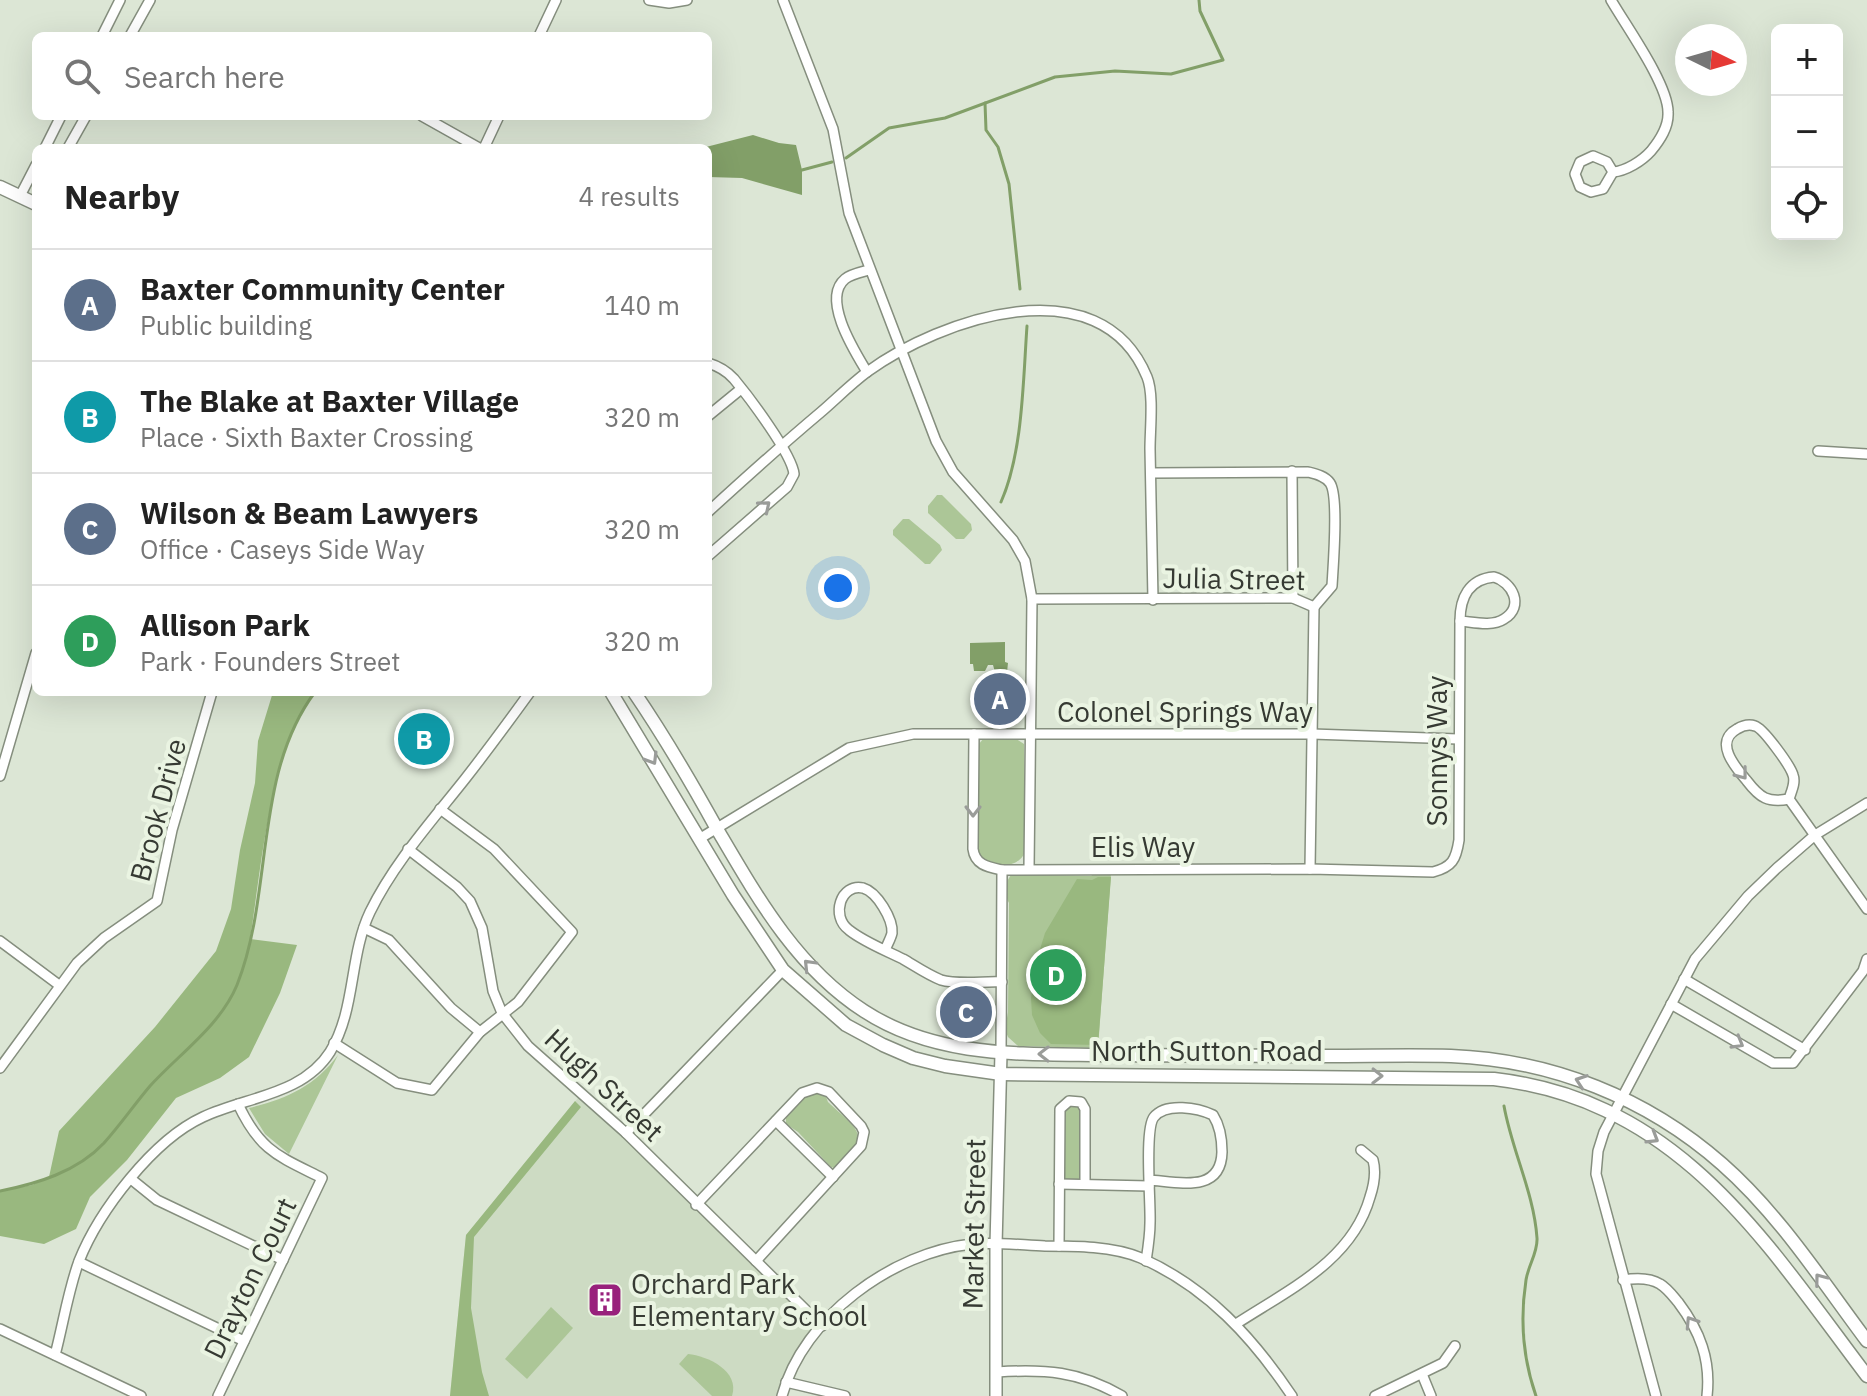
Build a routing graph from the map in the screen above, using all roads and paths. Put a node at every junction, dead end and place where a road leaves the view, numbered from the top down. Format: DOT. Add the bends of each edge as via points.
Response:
graph roads {
  1 [pos="120,0"];
  2 [pos="150,0"];
  3 [pos="556,0"];
  4 [pos="649,0"];
  5 [pos="687,0"];
  6 [pos="783,0"];
  7 [pos="1611,0"];
  8 [pos="104,32"];
  9 [pos="132,32"];
  10 [pos="541,32"];
  11 [pos="59,120"];
  12 [pos="84,120"];
  13 [pos="429,120"];
  14 [pos="497,120"];
  15 [pos="47,144"];
  16 [pos="70,144"];
  17 [pos="474,144"];
  18 [pos="483,144"];
  19 [pos="1613,172"];
  20 [pos="32,173"];
  21 [pos="0,187"];
  22 [pos="20,196"];
  23 [pos="32,202"];
  24 [pos="869,270"];
  25 [pos="902,350"];
  26 [pos="712,364"];
  27 [pos="867,372"];
  28 [pos="741,389"];
  29 [pos="712,413"];
  30 [pos="781,446"];
  31 [pos="1818,451"];
  32 [pos="1867,454"];
  33 [pos="1292,471"];
  34 [pos="1151,473"];
  35 [pos="712,508"];
  36 [pos="712,552"];
  37 [pos="1293,598"];
  38 [pos="1032,599"];
  39 [pos="1153,600"];
  40 [pos="1314,607"];
  41 [pos="1460,621"];
  42 [pos="32,667"];
  43 [pos="211,696"];
  44 [pos="527,696"];
  45 [pos="613,696"];
  46 [pos="636,696"];
  47 [pos="1030,733"];
  48 [pos="974,734"];
  49 [pos="1312,734"];
  50 [pos="1458,739"];
  51 [pos="0,776"];
  52 [pos="1789,799"];
  53 [pos="1867,803"];
  54 [pos="440,809"];
  55 [pos="717,828"];
  56 [pos="1815,835"];
  57 [pos="699,839"];
  58 [pos="408,849"];
  59 [pos="1029,869"];
  60 [pos="1310,869"];
  61 [pos="1002,870"];
  62 [pos="1439,870"];
  63 [pos="1867,909"];
  64 [pos="364,928"];
  65 [pos="0,941"];
  66 [pos="885,950"];
  67 [pos="1867,959"];
  68 [pos="783,970"];
  69 [pos="1684,979"];
  70 [pos="1002,982"];
  71 [pos="59,985"];
  72 [pos="1671,1004"];
  73 [pos="502,1013"];
  74 [pos="480,1032"];
  75 [pos="334,1043"];
  76 [pos="1805,1050"];
  77 [pos="1001,1053"];
  78 [pos="0,1068"];
  79 [pos="1001,1074"];
  80 [pos="1623,1097"];
  81 [pos="238,1104"];
  82 [pos="1614,1114"];
  83 [pos="776,1121"];
  84 [pos="626,1133"];
  85 [pos="1361,1150"];
  86 [pos="833,1177"];
  87 [pos="131,1179"];
  88 [pos="1149,1183"];
  89 [pos="1059,1184"];
  90 [pos="1085,1184"];
  91 [pos="696,1205"];
  92 [pos="996,1245"];
  93 [pos="1059,1246"];
  94 [pos="283,1260"];
  95 [pos="756,1261"];
  96 [pos="1146,1261"];
  97 [pos="79,1262"];
  98 [pos="1623,1280"];
  99 [pos="1236,1324"];
  100 [pos="822,1326"];
  101 [pos="0,1329"];
  102 [pos="244,1341"];
  103 [pos="1867,1341"];
  104 [pos="1455,1346"];
  105 [pos="55,1355"];
  106 [pos="997,1372"];
  107 [pos="1422,1374"];
  108 [pos="1867,1376"];
  109 [pos="786,1382"];
  110 [pos="141,1396"];
  111 [pos="218,1396"];
  112 [pos="782,1396"];
  113 [pos="845,1396"];
  114 [pos="996,1396"];
  115 [pos="1122,1396"];
  116 [pos="1292,1396"];
  117 [pos="1375,1396"];
  118 [pos="1431,1396"];
  119 [pos="1656,1396"];
  120 [pos="1707,1396"];
  1 -- 8 [label="street"];
  2 -- 9 [label="street"];
  3 -- 10 [label="street"];
  4 -- 5 [label="street"];
  6 -- 24 [label="street" via="833,129 849,213"];
  7 -- 19 [label="street" via="1660,83 1668,111 1663,137 1647,155"];
  11 -- 15 [label="street"];
  12 -- 16 [label="street"];
  13 -- 17 [label="street"];
  14 -- 18 [label="street"];
  19 -- 19 [label="street" via="1607,162 1593,156 1580,162 1575,174 1580,187 1591,192 1603,189"];
  20 -- 22 [label="street"];
  21 -- 22 [label="main road"];
  22 -- 23 [label="main road"];
  24 -- 25 [label="street"];
  24 -- 27 [label="street" via="846,278 835,302"];
  25 -- 27 [label="street"];
  25 -- 34 [label="street" via="995,316 1051,310 1088,317 1122,339 1148,379"];
  25 -- 38 [label="street" via="936,441 953,472 1013,540 1025,561"];
  26 -- 28 [label="street"];
  27 -- 30 [label="street"];
  28 -- 29 [label="street"];
  28 -- 30 [label="street"];
  30 -- 35 [label="street"];
  36 -- 30 [label="street, one-way" via="791,482 793,467"];
  31 -- 32 [label="street"];
  33 -- 34 [label="street, Julia Street"];
  33 -- 37 [label="street"];
  33 -- 40 [label="street, Julia Street" via="1324,477 1333,486 1332,586"];
  34 -- 39 [label="street"];
  37 -- 39 [label="street, Julia Street"];
  37 -- 40 [label="street, Julia Street"];
  38 -- 39 [label="street, Julia Street"];
  38 -- 47 [label="street"];
  40 -- 49 [label="street"];
  41 -- 41 [label="street, Sonnys Way" via="1460,604 1475,581 1494,577 1508,582 1515,595 1504,620"];
  41 -- 50 [label="street, Sonnys Way"];
  42 -- 51 [label="street"];
  43 -- 71 [label="street, Brook Drive" via="157,901 104,938"];
  44 -- 54 [label="street"];
  45 -- 57 [label="main road, North Sutton Road, one-way"];
  46 -- 55 [label="main road, North Sutton Road"];
  47 -- 48 [label="street, Colonel Springs Way"];
  47 -- 49 [label="street, Colonel Springs Way"];
  47 -- 59 [label="street"];
  48 -- 55 [label="street, Colonel Springs Way" via="913,734 849,748"];
  48 -- 61 [label="street, one-way" via="973,854 983,865"];
  49 -- 50 [label="street, Colonel Springs Way"];
  49 -- 60 [label="street"];
  50 -- 62 [label="street, Sonnys Way" via="1459,840 1456,858"];
  52 -- 52 [label="street, one-way" via="1793,775 1759,727 1732,731 1726,748 1730,759 1758,795 1767,801"];
  52 -- 56 [label="street"];
  53 -- 56 [label="street"];
  54 -- 58 [label="street"];
  54 -- 73 [label="street" via="494,849 572,932 518,1002"];
  55 -- 57 [label="street, Colonel Springs Way"];
  77 -- 55 [label="main road, North Sutton Road, one-way" via="909,1034 838,992 790,945"];
  56 -- 63 [label="street"];
  56 -- 69 [label="street" via="1748,896"];
  57 -- 68 [label="main road, North Sutton Road"];
  58 -- 64 [label="street"];
  58 -- 73 [label="street, Hugh Street" via="470,901 482,928 487,970"];
  59 -- 60 [label="street, Elis Way"];
  59 -- 61 [label="street, Elis Way"];
  60 -- 62 [label="street, Elis Way"];
  61 -- 70 [label="street"];
  64 -- 74 [label="street" via="389,940"];
  64 -- 75 [label="street"];
  65 -- 71 [label="street"];
  66 -- 66 [label="street" via="840,921 838,909 853,889 873,893 890,920"];
  66 -- 70 [label="street" via="942,980"];
  67 -- 76 [label="street"];
  68 -- 79 [label="main road, North Sutton Road" via="834,1016 883,1045 945,1066"];
  68 -- 84 [label="street"];
  69 -- 72 [label="street"];
  69 -- 76 [label="street"];
  70 -- 77 [label="street"];
  71 -- 78 [label="street, Brook Drive"];
  72 -- 76 [label="street, one-way" via="1773,1063 1793,1063"];
  72 -- 80 [label="street"];
  73 -- 74 [label="street"];
  73 -- 84 [label="street, Hugh Street" via="528,1046"];
  74 -- 75 [label="street" via="432,1090 397,1083"];
  75 -- 81 [label="street" via="301,1079"];
  77 -- 79 [label="street, Market Street"];
  80 -- 77 [label="main road, North Sutton Road, one-way" via="1524,1064 1452,1056"];
  79 -- 82 [label="main road, North Sutton Road, one-way" via="1494,1079 1552,1091"];
  79 -- 92 [label="street, Market Street"];
  80 -- 82 [label="street"];
  103 -- 80 [label="main road, North Sutton Road, one-way" via="1748,1188 1682,1132"];
  81 -- 87 [label="street" via="184,1127"];
  81 -- 94 [label="street, Drayton Court" via="265,1147 322,1178"];
  82 -- 98 [label="street" via="1598,1151 1596,1174"];
  82 -- 108 [label="main road, North Sutton Road, one-way" via="1669,1147 1740,1211"];
  83 -- 86 [label="street"];
  83 -- 86 [label="street" via="809,1089 829,1092 864,1132 858,1151"];
  83 -- 91 [label="street"];
  84 -- 91 [label="street, Hugh Street"];
  85 -- 99 [label="street" via="1373,1160 1374,1177 1366,1212 1352,1237 1323,1267"];
  86 -- 95 [label="street"];
  87 -- 94 [label="street" via="157,1200"];
  87 -- 97 [label="street" via="100,1220"];
  88 -- 88 [label="street" via="1150,1124 1156,1115 1170,1108 1213,1115 1222,1156 1214,1175 1201,1183"];
  88 -- 90 [label="street"];
  88 -- 96 [label="street"];
  89 -- 90 [label="street"];
  89 -- 90 [label="street" via="1060,1109 1069,1101 1081,1102 1085,1109"];
  89 -- 93 [label="street"];
  91 -- 95 [label="street, Hugh Street"];
  92 -- 93 [label="street"];
  92 -- 100 [label="street" via="973,1244 918,1257 863,1286"];
  92 -- 106 [label="street, Market Street"];
  93 -- 96 [label="street" via="1112,1251"];
  94 -- 102 [label="street, Drayton Court"];
  95 -- 100 [label="street, Hugh Street"];
  96 -- 99 [label="street" via="1197,1290"];
  97 -- 102 [label="street"];
  97 -- 105 [label="street"];
  98 -- 119 [label="street"];
  120 -- 98 [label="street, one-way" via="1704,1348 1686,1313 1661,1284"];
  99 -- 116 [label="street"];
  100 -- 109 [label="street"];
  101 -- 105 [label="street"];
  102 -- 111 [label="street, Drayton Court"];
  104 -- 107 [label="street" via="1443,1363"];
  105 -- 110 [label="street"];
  106 -- 114 [label="street, Market Street"];
  106 -- 115 [label="street" via="1069,1373"];
  107 -- 117 [label="street"];
  107 -- 118 [label="street"];
  109 -- 112 [label="street"];
  109 -- 113 [label="street"];
}
